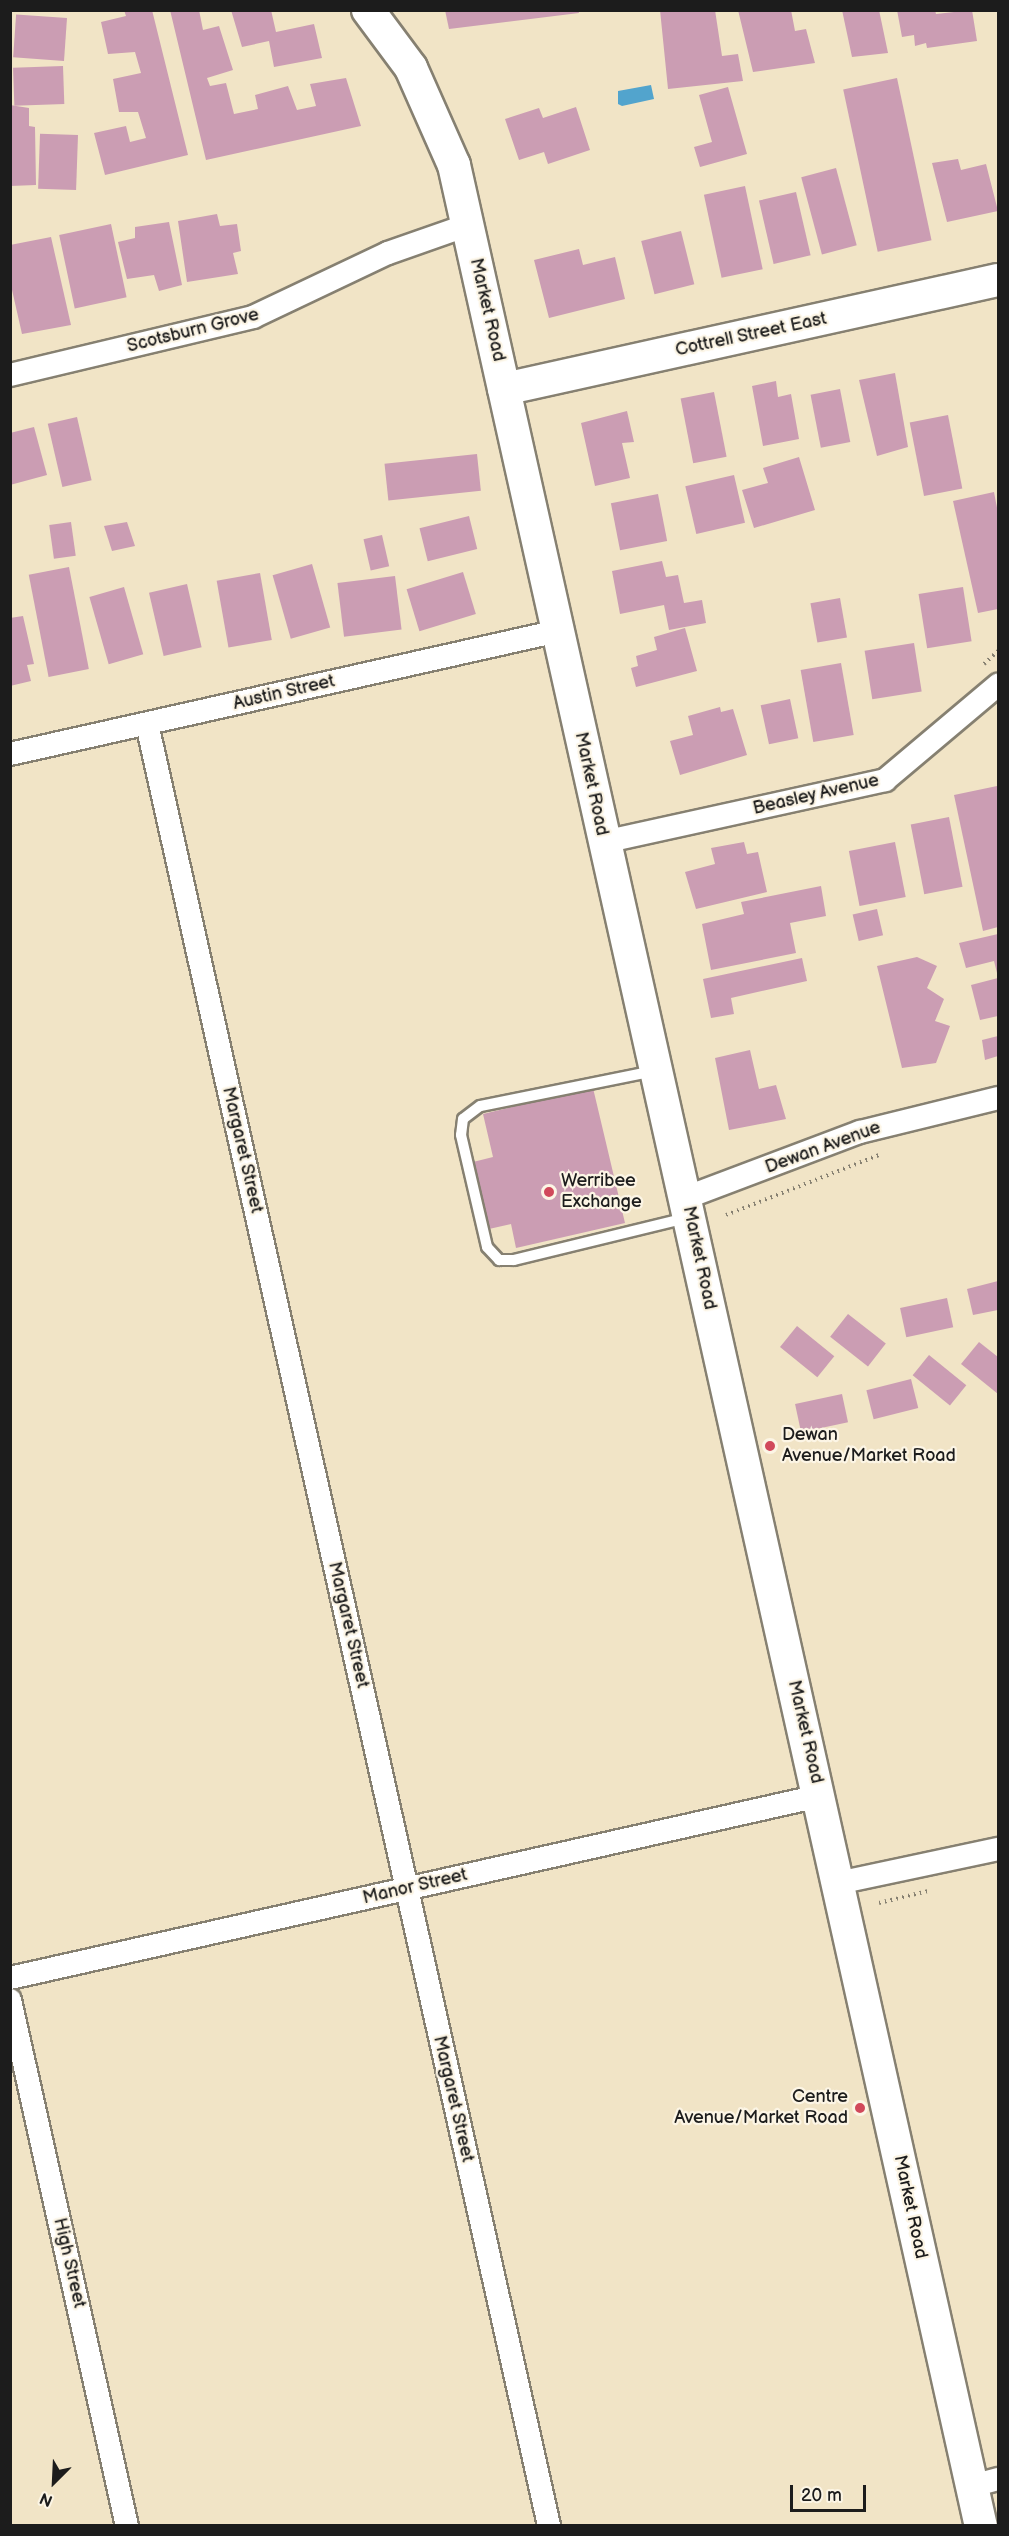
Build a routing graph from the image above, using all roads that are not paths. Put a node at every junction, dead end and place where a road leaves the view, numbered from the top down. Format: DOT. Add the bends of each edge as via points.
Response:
graph roads {
  1 [pos="368,10"];
  2 [pos="468,225"];
  3 [pos="999,280"];
  4 [pos="10,375"];
  5 [pos="504,389"];
  6 [pos="558,632"];
  7 [pos="999,685"];
  8 [pos="147,724"];
  9 [pos="10,754"];
  10 [pos="604,842"];
  11 [pos="656,1070"];
  12 [pos="999,1098"];
  13 [pos="687,1208"];
  14 [pos="819,1796"];
  15 [pos="999,1849"];
  16 [pos="838,1883"];
  17 [pos="406,1889"];
  18 [pos="10,1978"];
  19 [pos="10,2000"];
  20 [pos="985,2482"];
  21 [pos="127,2526"];
  22 [pos="549,2526"];
  23 [pos="981,2526"];
  1 -- 2 [label="street, Market Road" via="411,68 428,99 454,165"];
  2 -- 4 [label="street, Scotsburn Grove" via="388,253 254,317"];
  2 -- 5 [label="street, Market Road"];
  3 -- 5 [label="street, Cottrell Street East"];
  5 -- 6 [label="street, Market Road"];
  6 -- 8 [label="street, Austin Street"];
  6 -- 10 [label="street, Market Road"];
  7 -- 10 [label="street, Beasley Avenue" via="885,780"];
  8 -- 9 [label="street, Austin Street"];
  8 -- 17 [label="street, Margaret Street"];
  10 -- 11 [label="street, Market Road"];
  11 -- 13 [label="street, Market Road"];
  11 -- 13 [label="lane" via="480,1106 463,1119 461,1135 488,1247 500,1260 514,1260"];
  12 -- 13 [label="street, Dewan Avenue" via="860,1132"];
  13 -- 14 [label="street, Market Road"];
  14 -- 16 [label="street, Market Road"];
  14 -- 17 [label="street, Manor Street"];
  15 -- 16 [label="street"];
  16 -- 20 [label="street, Market Road"];
  17 -- 18 [label="street, Manor Street"];
  17 -- 22 [label="street, Margaret Street"];
  19 -- 21 [label="street, High Street"];
  20 -- 23 [label="street, Market Road"];
}
